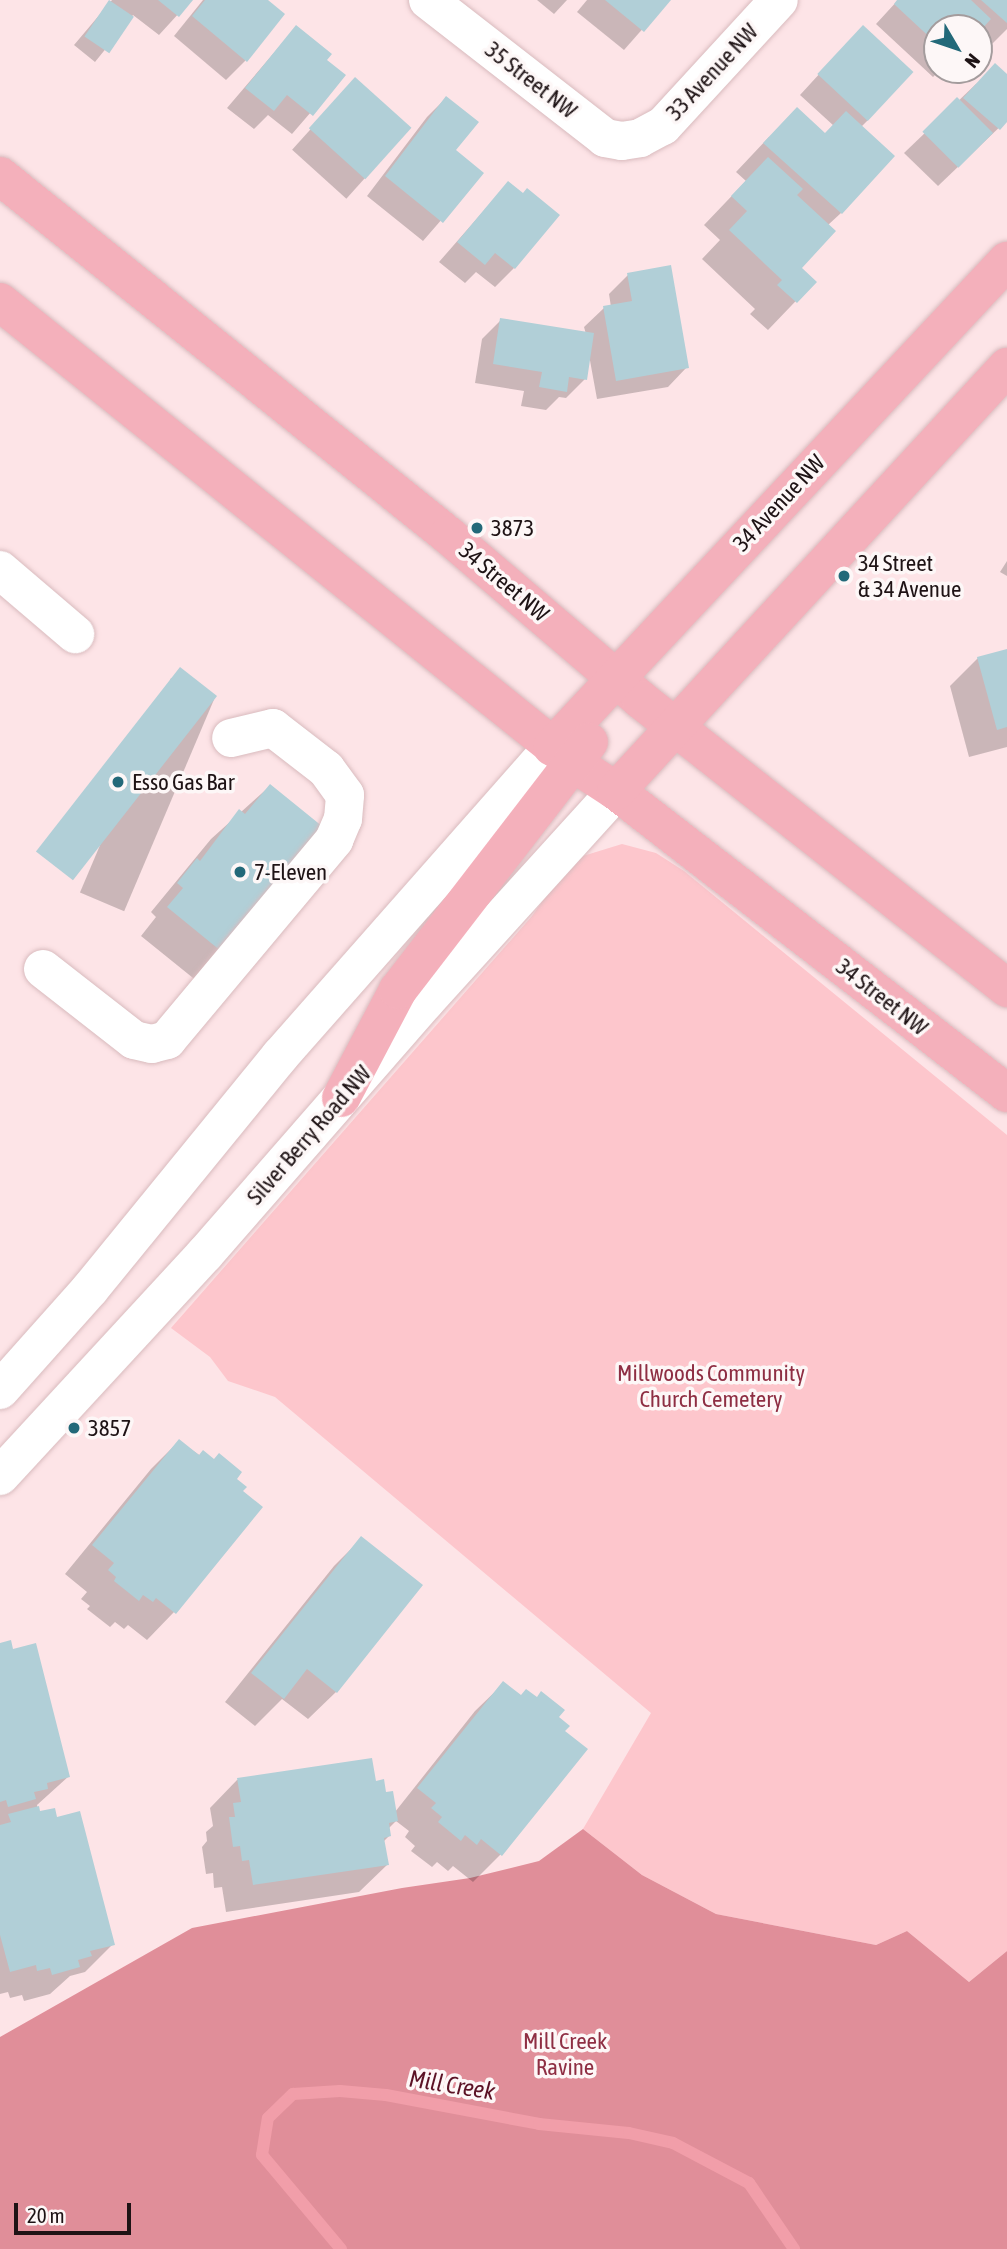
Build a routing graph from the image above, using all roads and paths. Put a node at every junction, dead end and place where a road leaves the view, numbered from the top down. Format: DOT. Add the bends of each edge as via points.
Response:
graph roads {
  1 [pos="428,0"];
  2 [pos="779,0"];
  3 [pos="640,138"];
  4 [pos="0,176"];
  5 [pos="1007,261"];
  6 [pos="0,302"];
  7 [pos="1007,367"];
  8 [pos="0,570"];
  9 [pos="75,634"];
  10 [pos="614,678"];
  11 [pos="677,725"];
  12 [pos="231,737"];
  13 [pos="564,755"];
  14 [pos="616,791"];
  15 [pos="43,969"];
  16 [pos="1007,988"];
  17 [pos="1007,1093"];
  18 [pos="341,1098"];
  19 [pos="0,1390"];
  20 [pos="0,1476"];
  1 -- 3 [label="street, 35 Street NW" via="605,138"];
  2 -- 3 [label="street, 33 Avenue NW" via="663,126"];
  4 -- 10 [label="main road, 34 Street NW" via="448,535"];
  5 -- 10 [label="main road, 34 Avenue NW"];
  6 -- 13 [label="main road, 34 Street NW"];
  7 -- 11 [label="main road"];
  8 -- 9 [label="street"];
  10 -- 11 [label="main road, 34 Street NW"];
  10 -- 13 [label="main road" via="605,717"];
  11 -- 14 [label="main road"];
  11 -- 16 [label="main road, 34 Street NW"];
  12 -- 15 [label="street" via="273,728 338,780 345,795 343,819 334,840 167,1040 152,1044 134,1040"];
  13 -- 14 [label="main road, 34 Street NW"];
  13 -- 18 [label="main road" via="398,990"];
  13 -- 19 [label="street" via="280,1056 90,1290"];
  14 -- 17 [label="main road, 34 Street NW"];
  14 -- 18 [label="street, Silver Berry Road NW"];
  18 -- 20 [label="street, Silver Berry Road NW" via="205,1254"];
}
